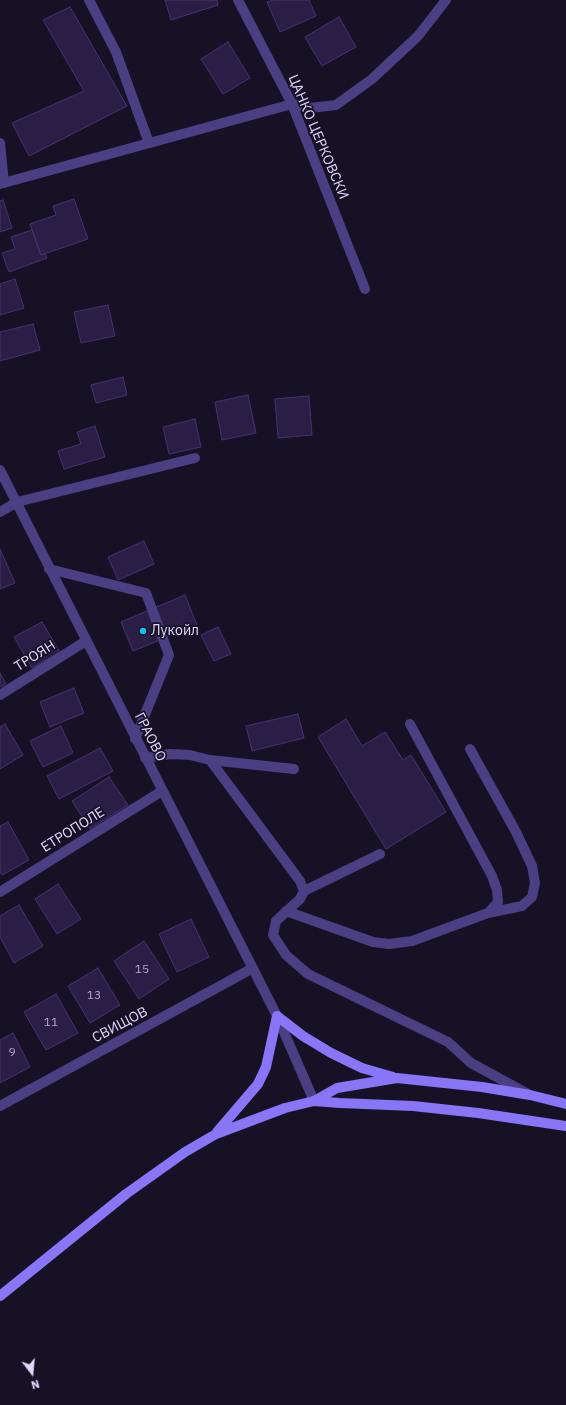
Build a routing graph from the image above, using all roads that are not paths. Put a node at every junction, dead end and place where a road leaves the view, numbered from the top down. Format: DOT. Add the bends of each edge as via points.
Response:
graph roads {
  1 [pos="89,0"];
  2 [pos="238,0"];
  3 [pos="446,0"];
  4 [pos="292,104"];
  5 [pos="0,143"];
  6 [pos="149,143"];
  7 [pos="2,183"];
  8 [pos="365,289"];
  9 [pos="195,458"];
  10 [pos="0,470"];
  11 [pos="17,502"];
  12 [pos="0,512"];
  13 [pos="49,569"];
  14 [pos="86,641"];
  15 [pos="0,695"];
  16 [pos="410,724"];
  17 [pos="135,739"];
  18 [pos="470,749"];
  19 [pos="145,758"];
  20 [pos="210,760"];
  21 [pos="294,769"];
  22 [pos="162,791"];
  23 [pos="380,854"];
  24 [pos="304,891"];
  25 [pos="0,892"];
  26 [pos="286,911"];
  27 [pos="488,913"];
  28 [pos="253,968"];
  29 [pos="277,1016"];
  30 [pos="397,1078"];
  31 [pos="530,1095"];
  32 [pos="314,1100"];
  33 [pos="566,1104"];
  34 [pos="0,1106"];
  35 [pos="566,1126"];
  36 [pos="216,1134"];
  37 [pos="0,1296"];
  1 -- 6 [label="street" via="116,52"];
  2 -- 4 [label="street, ЦАНКО ЦЕРКОВСКИ"];
  3 -- 4 [label="street" via="418,36 372,79 336,105 310,108"];
  4 -- 6 [label="street"];
  4 -- 8 [label="street, ЦАНКО ЦЕРКОВСКИ"];
  5 -- 7 [label="street"];
  6 -- 7 [label="street"];
  9 -- 11 [label="street"];
  10 -- 11 [label="street, ГРАОВО"];
  11 -- 12 [label="street"];
  11 -- 13 [label="street, ГРАОВО"];
  13 -- 14 [label="street, ГРАОВО"];
  13 -- 17 [label="street" via="146,593 169,655"];
  14 -- 15 [label="street, ТРОЯН"];
  14 -- 17 [label="street, ГРАОВО"];
  16 -- 27 [label="street" via="492,876 498,902"];
  17 -- 19 [label="street, ГРАОВО"];
  18 -- 27 [label="street" via="516,832 532,866 535,883 532,898 522,906"];
  19 -- 20 [label="street" via="170,754"];
  19 -- 22 [label="street, ГРАОВО"];
  20 -- 21 [label="street"];
  20 -- 24 [label="street" via="300,881"];
  22 -- 25 [label="street, ЕТРОПОЛЕ"];
  22 -- 28 [label="street, ГРАОВО"];
  23 -- 24 [label="street"];
  24 -- 26 [label="street" via="300,899"];
  26 -- 27 [label="street" via="373,942 390,944 412,941"];
  26 -- 31 [label="street" via="276,921 273,935 286,955 308,974 448,1042 470,1063"];
  28 -- 29 [label="street, ГРАОВО"];
  28 -- 34 [label="street, СВИЩОВ"];
  29 -- 30 [label="main road" via="331,1053 362,1068"];
  29 -- 32 [label="street, ГРАОВО"];
  29 -- 36 [label="main road" via="266,1067 258,1084"];
  30 -- 31 [label="main road"];
  30 -- 32 [label="main road" via="337,1088"];
  31 -- 33 [label="main road"];
  32 -- 35 [label="main road" via="340,1104 413,1106 478,1112"];
  32 -- 36 [label="main road"];
  36 -- 37 [label="main road" via="151,1175"];
}
